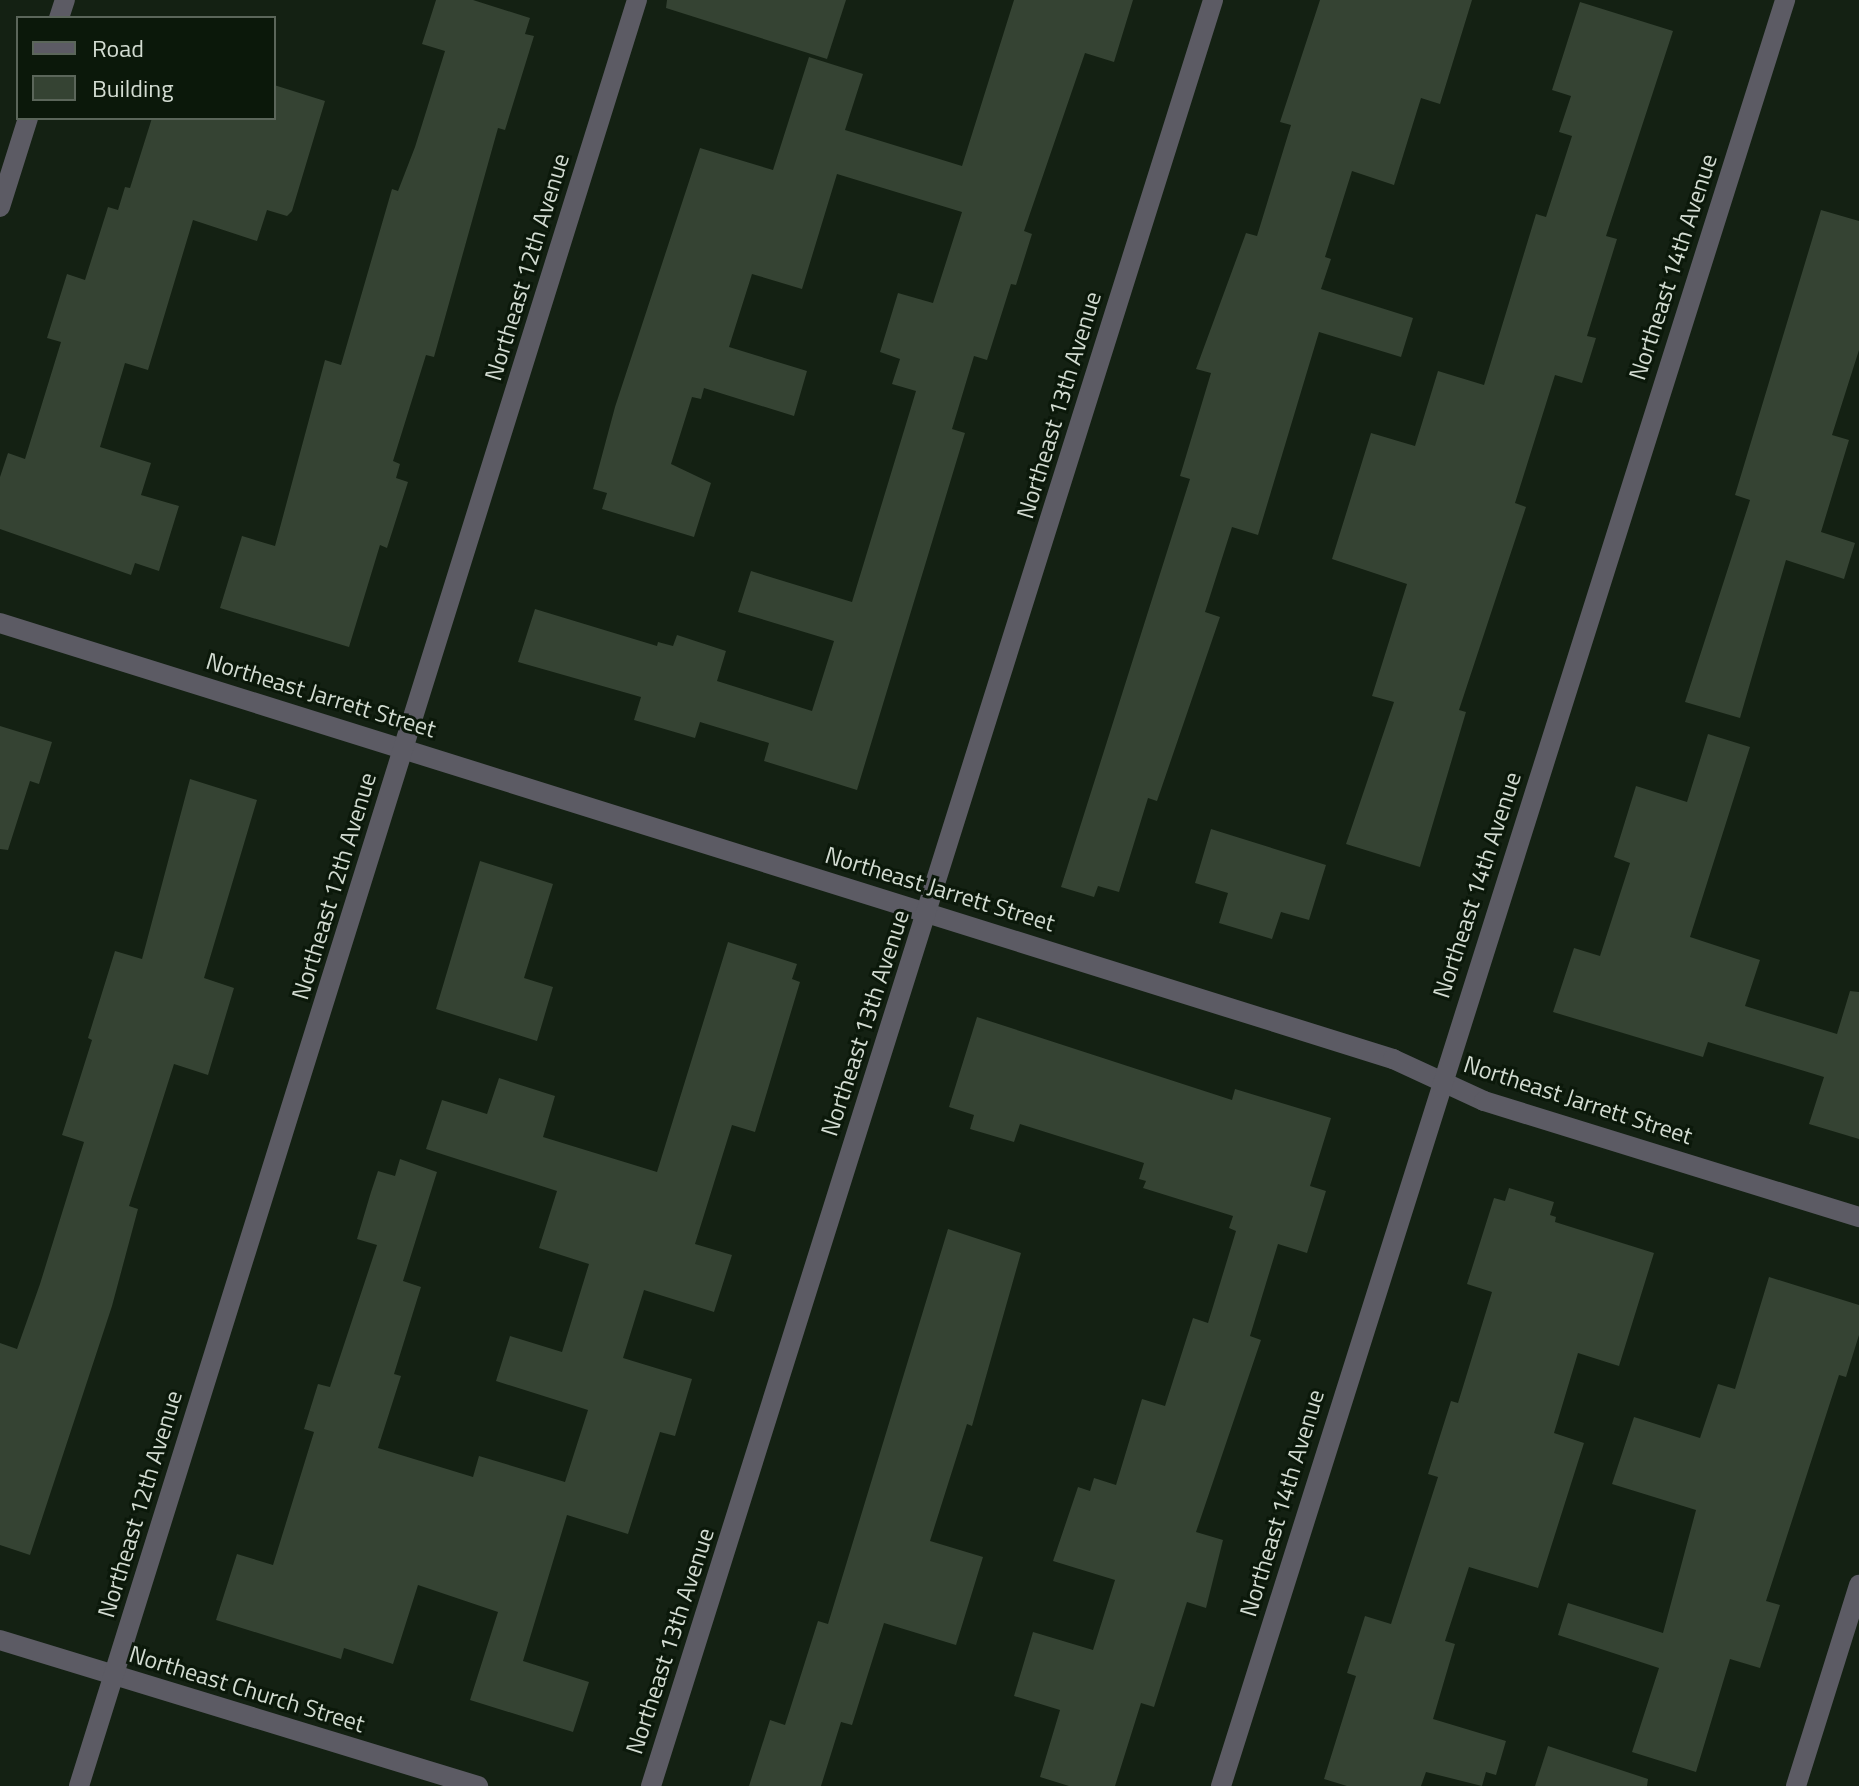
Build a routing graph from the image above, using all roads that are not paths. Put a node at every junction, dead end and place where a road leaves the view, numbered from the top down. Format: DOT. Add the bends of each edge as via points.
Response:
graph roads {
  1 [pos="637,0"];
  2 [pos="1213,0"];
  3 [pos="1785,0"];
  4 [pos="27,120"];
  5 [pos="0,207"];
  6 [pos="0,623"];
  7 [pos="404,748"];
  8 [pos="927,912"];
  9 [pos="1442,1081"];
  10 [pos="1859,1217"];
  11 [pos="1859,1585"];
  12 [pos="0,1640"];
  13 [pos="114,1676"];
  14 [pos="79,1786"];
  15 [pos="478,1786"];
  16 [pos="651,1786"];
  17 [pos="1221,1786"];
  18 [pos="1796,1786"];
  1 -- 7 [label="street, Northeast 12th Avenue"];
  2 -- 8 [label="street, Northeast 13th Avenue"];
  3 -- 9 [label="street, Northeast 14th Avenue"];
  4 -- 5 [label="street"];
  6 -- 7 [label="street, Northeast Jarrett Street"];
  7 -- 8 [label="street, Northeast Jarrett Street"];
  7 -- 13 [label="street, Northeast 12th Avenue"];
  8 -- 9 [label="street, Northeast Jarrett Street" via="1393,1059"];
  8 -- 16 [label="street, Northeast 13th Avenue"];
  9 -- 10 [label="street, Northeast Jarrett Street" via="1484,1101"];
  9 -- 17 [label="street, Northeast 14th Avenue"];
  11 -- 18 [label="street"];
  12 -- 13 [label="street, Northeast Church Street"];
  13 -- 14 [label="street, Northeast 12th Avenue"];
  13 -- 15 [label="street, Northeast Church Street"];
}
